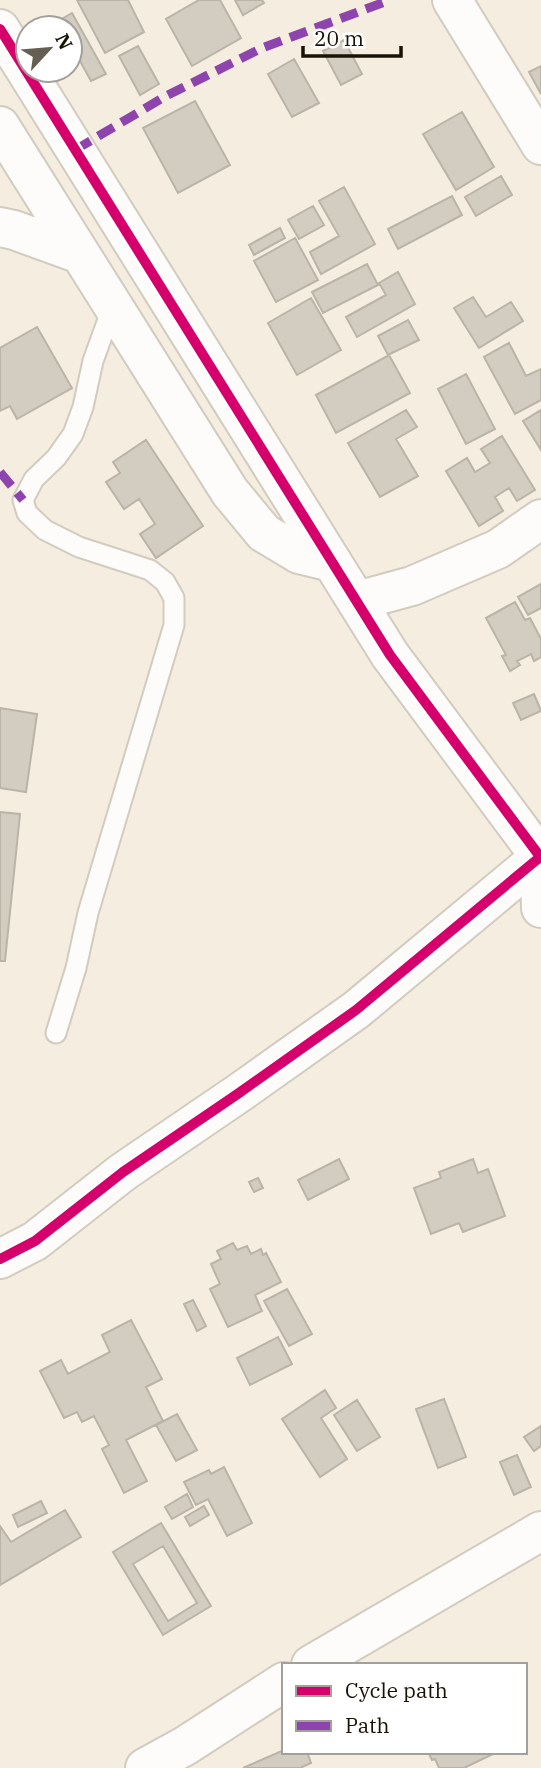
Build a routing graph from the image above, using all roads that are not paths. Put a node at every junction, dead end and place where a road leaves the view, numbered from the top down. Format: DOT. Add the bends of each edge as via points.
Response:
graph roads {
  1 [pos="453,0"];
  2 [pos="0,29"];
  3 [pos="0,126"];
  4 [pos="541,145"];
  5 [pos="12,173"];
  6 [pos="0,227"];
  7 [pos="80,254"];
  8 [pos="113,306"];
  9 [pos="541,519"];
  10 [pos="332,562"];
  11 [pos="357,601"];
  12 [pos="540,858"];
  13 [pos="541,908"];
  14 [pos="56,1032"];
  15 [pos="0,1259"];
  16 [pos="541,1531"];
  17 [pos="314,1663"];
  18 [pos="282,1683"];
  19 [pos="145,1768"];
  1 -- 4 [label="street"];
  2 -- 10 [label="street"];
  3 -- 5 [label="street"];
  5 -- 7 [label="street"];
  6 -- 7 [label="street"];
  7 -- 8 [label="street"];
  8 -- 10 [label="street" via="230,492 264,533 299,554"];
  8 -- 14 [label="lane" via="74,434 34,480 23,500 27,513 45,530 79,547 150,569 174,598 174,625"];
  9 -- 11 [label="street" via="498,549 412,586"];
  10 -- 11 [label="street"];
  11 -- 12 [label="street" via="390,655"];
  12 -- 13 [label="street"];
  12 -- 15 [label="street" via="356,1010 123,1172 35,1241"];
  16 -- 17 [label="street"];
  18 -- 19 [label="street"];
}
